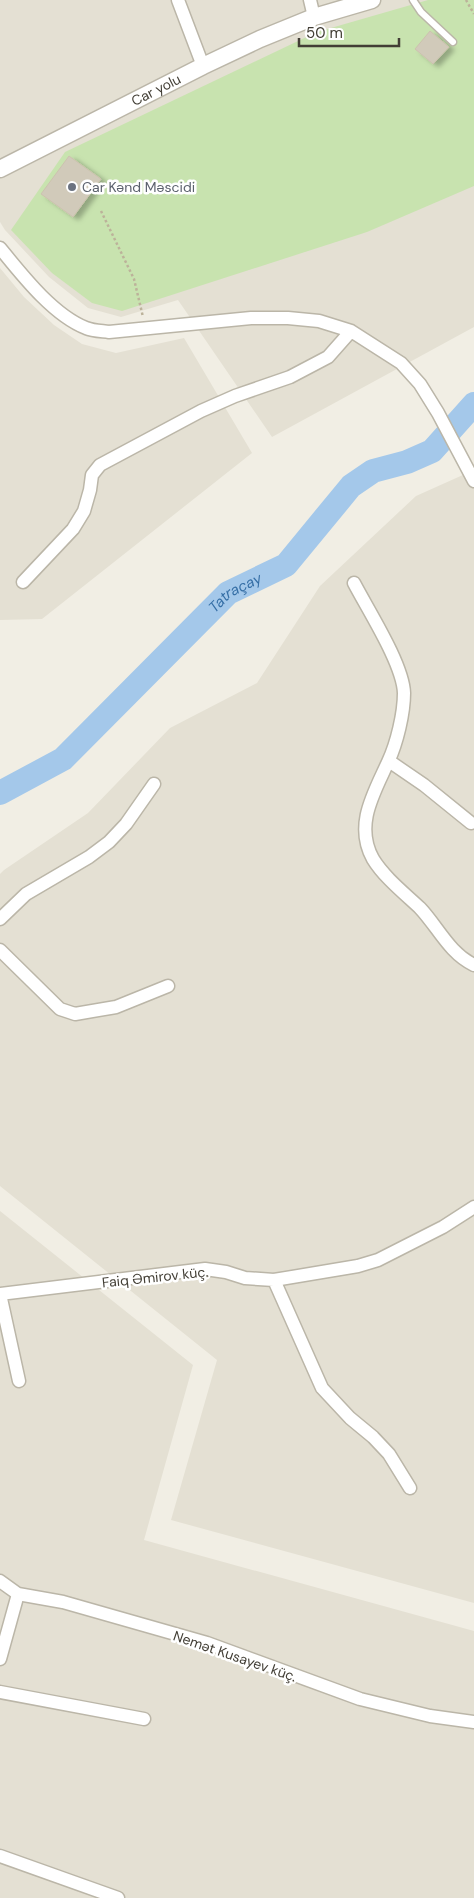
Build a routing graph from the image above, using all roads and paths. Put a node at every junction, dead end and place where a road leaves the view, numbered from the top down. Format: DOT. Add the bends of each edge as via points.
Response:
graph roads {
  1 [pos="178,0"];
  2 [pos="310,0"];
  3 [pos="372,0"];
  4 [pos="413,0"];
  5 [pos="466,0"];
  6 [pos="474,14"];
  7 [pos="314,17"];
  8 [pos="453,42"];
  9 [pos="203,66"];
  10 [pos="0,169"];
  11 [pos="101,212"];
  12 [pos="0,248"];
  13 [pos="145,328"];
  14 [pos="351,331"];
  15 [pos="474,481"];
  16 [pos="23,582"];
  17 [pos="354,583"];
  18 [pos="389,761"];
  19 [pos="154,784"];
  20 [pos="471,823"];
  21 [pos="0,919"];
  22 [pos="0,950"];
  23 [pos="474,965"];
  24 [pos="168,986"];
  25 [pos="474,1207"];
  26 [pos="274,1280"];
  27 [pos="0,1294"];
  28 [pos="19,1382"];
  29 [pos="410,1488"];
  30 [pos="0,1581"];
  31 [pos="18,1594"];
  32 [pos="0,1658"];
  33 [pos="0,1692"];
  34 [pos="144,1718"];
  35 [pos="474,1722"];
  36 [pos="0,1856"];
  37 [pos="118,1898"];
  1 -- 9 [label="street"];
  2 -- 7 [label="street"];
  3 -- 7 [label="street, Car yolu"];
  4 -- 8 [label="lane"];
  5 -- 6 [label="path"];
  7 -- 9 [label="street, Car yolu"];
  9 -- 10 [label="street, Car yolu"];
  11 -- 13 [label="path" via="134,279"];
  12 -- 13 [label="street" via="50,304 70,320 87,329 102,331"];
  13 -- 14 [label="street" via="279,318 319,321"];
  14 -- 15 [label="street" via="401,363 420,384"];
  14 -- 16 [label="street" via="328,357 290,377 201,411 100,465 92,474 84,511 73,529"];
  17 -- 18 [label="street" via="401,672 404,692 401,720"];
  18 -- 20 [label="street"];
  18 -- 23 [label="street" via="369,803 365,832 368,848 385,874 426,915 448,946"];
  19 -- 21 [label="street" via="109,842 26,894"];
  22 -- 24 [label="street" via="60,1009 75,1014 116,1006"];
  25 -- 26 [label="street, Faiq Əmirov küç." via="443,1227 378,1260"];
  26 -- 27 [label="street, Faiq Əmirov küç." via="205,1270"];
  26 -- 29 [label="street" via="322,1388 389,1454"];
  27 -- 28 [label="street"];
  30 -- 31 [label="street, Nemət Kusayev küç."];
  31 -- 32 [label="street"];
  31 -- 35 [label="street, Nemət Kusayev küç." via="63,1602 207,1643 360,1699 430,1716"];
  33 -- 34 [label="street"];
  36 -- 37 [label="street"];
}
